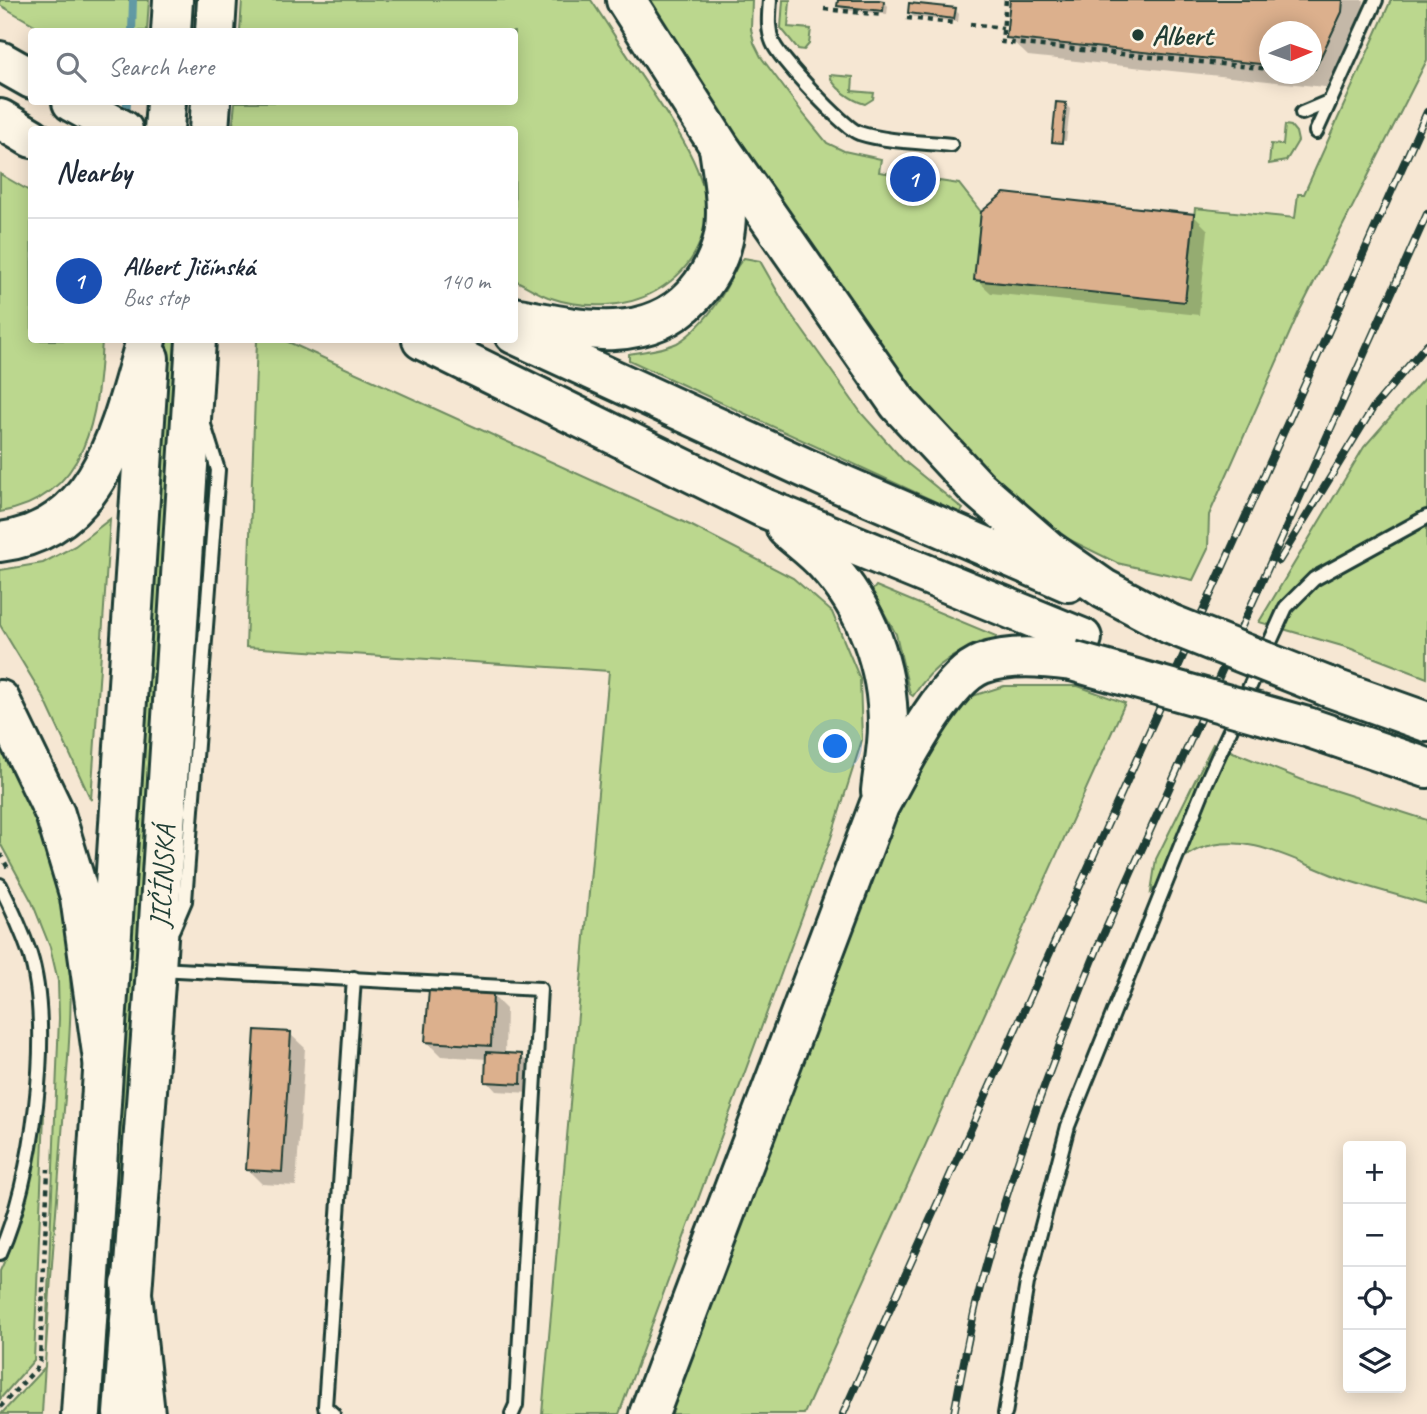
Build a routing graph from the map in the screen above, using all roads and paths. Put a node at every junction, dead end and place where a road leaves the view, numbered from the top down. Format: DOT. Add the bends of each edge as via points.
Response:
graph roads {
  1 [pos="173,0"];
  2 [pos="217,0"];
  3 [pos="626,0"];
  4 [pos="770,0"];
  5 [pos="1006,0"];
  6 [pos="1376,0"];
  7 [pos="824,9"];
  8 [pos="883,15"];
  9 [pos="908,18"];
  10 [pos="954,23"];
  11 [pos="970,24"];
  12 [pos="172,28"];
  13 [pos="215,28"];
  14 [pos="1003,28"];
  15 [pos="0,61"];
  16 [pos="1259,68"];
  17 [pos="28,77"];
  18 [pos="1328,102"];
  19 [pos="77,105"];
  20 [pos="166,105"];
  21 [pos="211,105"];
  22 [pos="1302,113"];
  23 [pos="0,119"];
  24 [pos="0,125"];
  25 [pos="116,126"];
  26 [pos="164,126"];
  27 [pos="209,126"];
  28 [pos="1315,132"];
  29 [pos="28,136"];
  30 [pos="28,137"];
  31 [pos="951,145"];
  32 [pos="719,146"];
  33 [pos="518,318"];
  34 [pos="518,336"];
  35 [pos="147,343"];
  36 [pos="148,343"];
  37 [pos="196,343"];
  38 [pos="428,343"];
  39 [pos="764,508"];
  40 [pos="1427,517"];
  41 [pos="0,542"];
  42 [pos="1103,593"];
  43 [pos="1077,650"];
  44 [pos="0,700"];
  45 [pos="1427,722"];
  46 [pos="1427,768"];
  47 [pos="879,806"];
  48 [pos="0,886"];
  49 [pos="156,969"];
  50 [pos="354,978"];
  51 [pos="103,1060"];
  52 [pos="0,1253"];
  53 [pos="131,1284"];
  54 [pos="81,1414"];
  55 [pos="123,1414"];
  56 [pos="145,1414"];
  57 [pos="333,1414"];
  58 [pos="512,1414"];
  59 [pos="649,1414"];
  60 [pos="1005,1414"];
  1 -- 12 [label="main road"];
  2 -- 13 [label="main road"];
  3 -- 32 [label="main road"];
  4 -- 31 [label="lane" via="768,23 773,44 844,124 857,133"];
  5 -- 14 [label="path"];
  6 -- 18 [label="lane"];
  7 -- 8 [label="path"];
  9 -- 10 [label="path"];
  11 -- 14 [label="path"];
  14 -- 16 [label="path" via="1002,42"];
  15 -- 17 [label="main road"];
  18 -- 22 [label="lane"];
  18 -- 28 [label="lane"];
  19 -- 25 [label="main road"];
  20 -- 26 [label="main road"];
  21 -- 27 [label="main road"];
  23 -- 29 [label="main road"];
  24 -- 30 [label="main road"];
  32 -- 33 [label="main road" via="725,197 723,238 708,279 685,304 660,321 624,330"];
  32 -- 42 [label="main road" via="898,403 978,489"];
  34 -- 42 [label="main road" via="827,478"];
  35 -- 41 [label="main road" via="121,428 89,489 57,522 29,536"];
  36 -- 51 [label="main road, JIČÍNSKÁ"];
  37 -- 49 [label="main road, JIČÍNSKÁ"];
  38 -- 39 [label="main road"];
  39 -- 43 [label="main road"];
  39 -- 47 [label="main road" via="826,563 855,600 874,642 888,727"];
  40 -- 60 [label="lane" via="1314,579 1286,607 1206,783 1068,1126 1027,1283"];
  42 -- 45 [label="main road, bridge" via="1326,687"];
  43 -- 46 [label="main road, bridge"];
  43 -- 47 [label="main road" via="980,665 954,684"];
  44 -- 51 [label="main road" via="55,814 80,897"];
  47 -- 59 [label="main road"];
  48 -- 52 [label="lane" via="30,955 39,1025 36,1114 18,1205"];
  49 -- 50 [label="lane"];
  49 -- 53 [label="main road, JIČÍNSKÁ"];
  50 -- 57 [label="lane" via="325,1407"];
  50 -- 58 [label="lane" via="540,989"];
  51 -- 54 [label="main road, JIČÍNSKÁ"];
  53 -- 55 [label="main road, JIČÍNSKÁ"];
  53 -- 56 [label="main road"];
}
